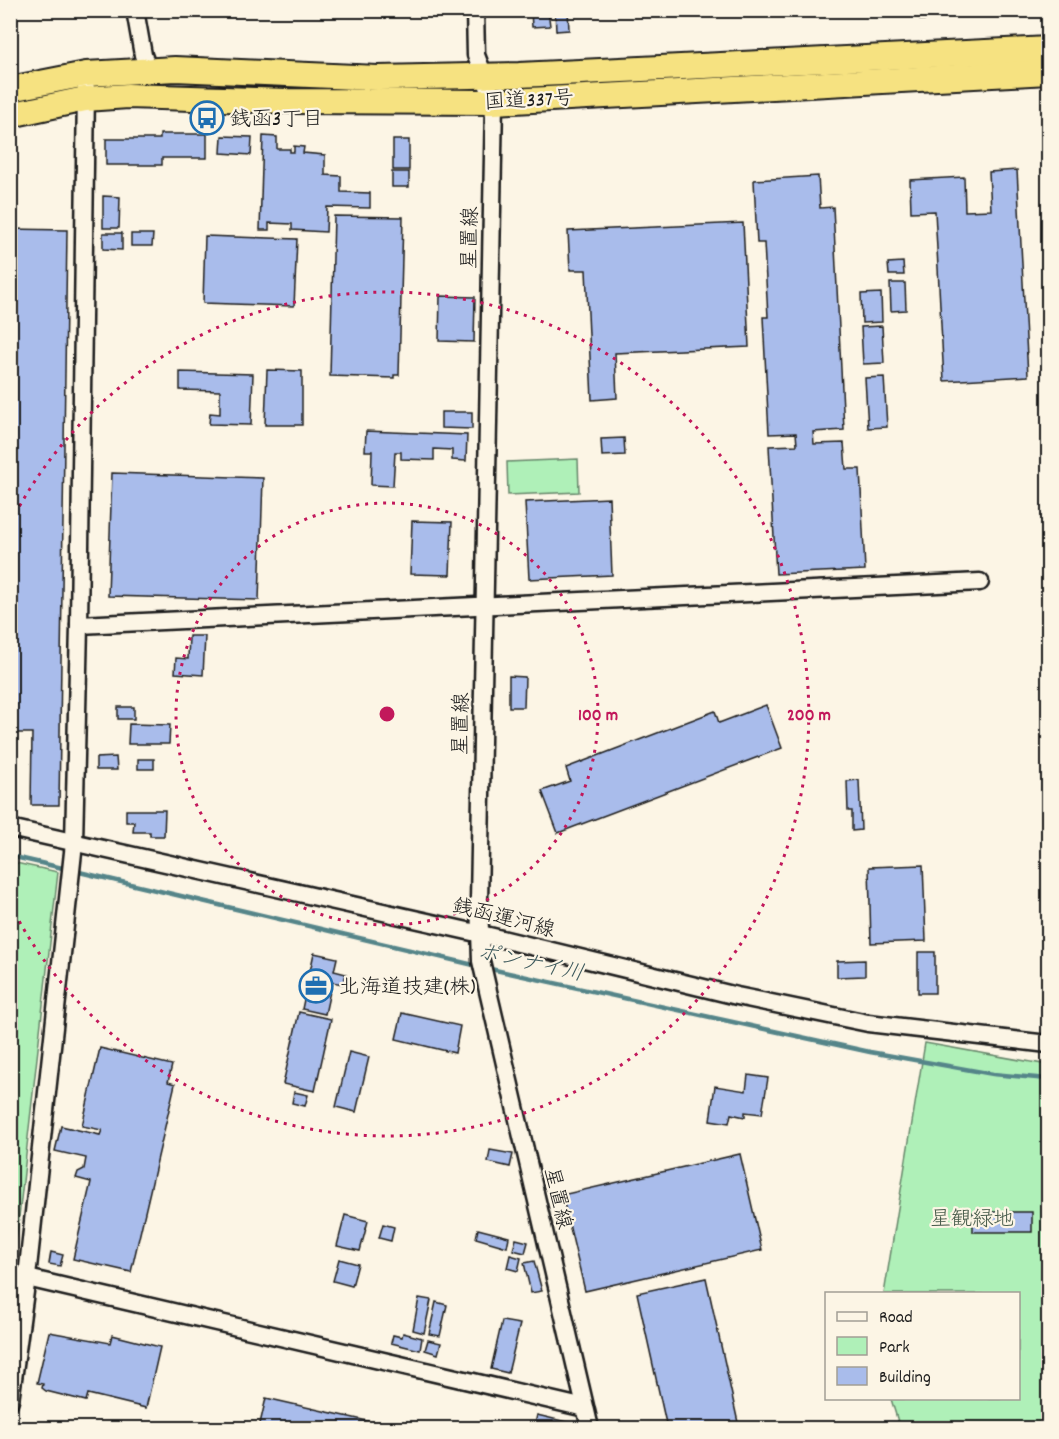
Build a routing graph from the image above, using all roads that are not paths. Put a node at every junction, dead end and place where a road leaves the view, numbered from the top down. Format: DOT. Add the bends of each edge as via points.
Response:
graph roads {
  1 [pos="135,10"];
  2 [pos="475,10"];
  3 [pos="1048,49"];
  4 [pos="148,71"];
  5 [pos="1048,72"];
  6 [pos="86,74"];
  7 [pos="483,75"];
  8 [pos="10,89"];
  9 [pos="85,99"];
  10 [pos="494,102"];
  11 [pos="10,115"];
  12 [pos="980,582"];
  13 [pos="484,605"];
  14 [pos="79,625"];
  15 [pos="10,828"];
  16 [pos="74,843"];
  17 [pos="481,934"];
  18 [pos="1048,1044"];
  19 [pos="19,1276"];
  20 [pos="10,1401"];
  21 [pos="585,1408"];
  22 [pos="590,1428"];
  1 -- 4 [label="street"];
  2 -- 7 [label="street, 星置線" via="476,55"];
  3 -- 7 [label="highway, 国道337号"];
  4 -- 6 [label="highway, 国道337号"];
  4 -- 7 [label="highway, 国道337号" via="378,78"];
  5 -- 10 [label="highway, 国道337号"];
  6 -- 8 [label="highway, 国道337号"];
  6 -- 9 [label="street"];
  7 -- 10 [label="street, 星置線"];
  9 -- 10 [label="highway, 国道337号" via="129,96"];
  9 -- 11 [label="highway, 国道337号"];
  9 -- 14 [label="street"];
  10 -- 13 [label="street, 星置線"];
  12 -- 13 [label="street"];
  13 -- 14 [label="street"];
  13 -- 17 [label="street, 星置線"];
  14 -- 16 [label="street"];
  15 -- 16 [label="street, 銭函運河線"];
  16 -- 17 [label="street, 銭函運河線"];
  16 -- 19 [label="street"];
  17 -- 18 [label="street, 銭函運河線" via="737,996 868,1023"];
  17 -- 21 [label="street, 星置線" via="484,978"];
  19 -- 20 [label="street"];
  19 -- 21 [label="street"];
  21 -- 22 [label="street, 星置線"];
}
